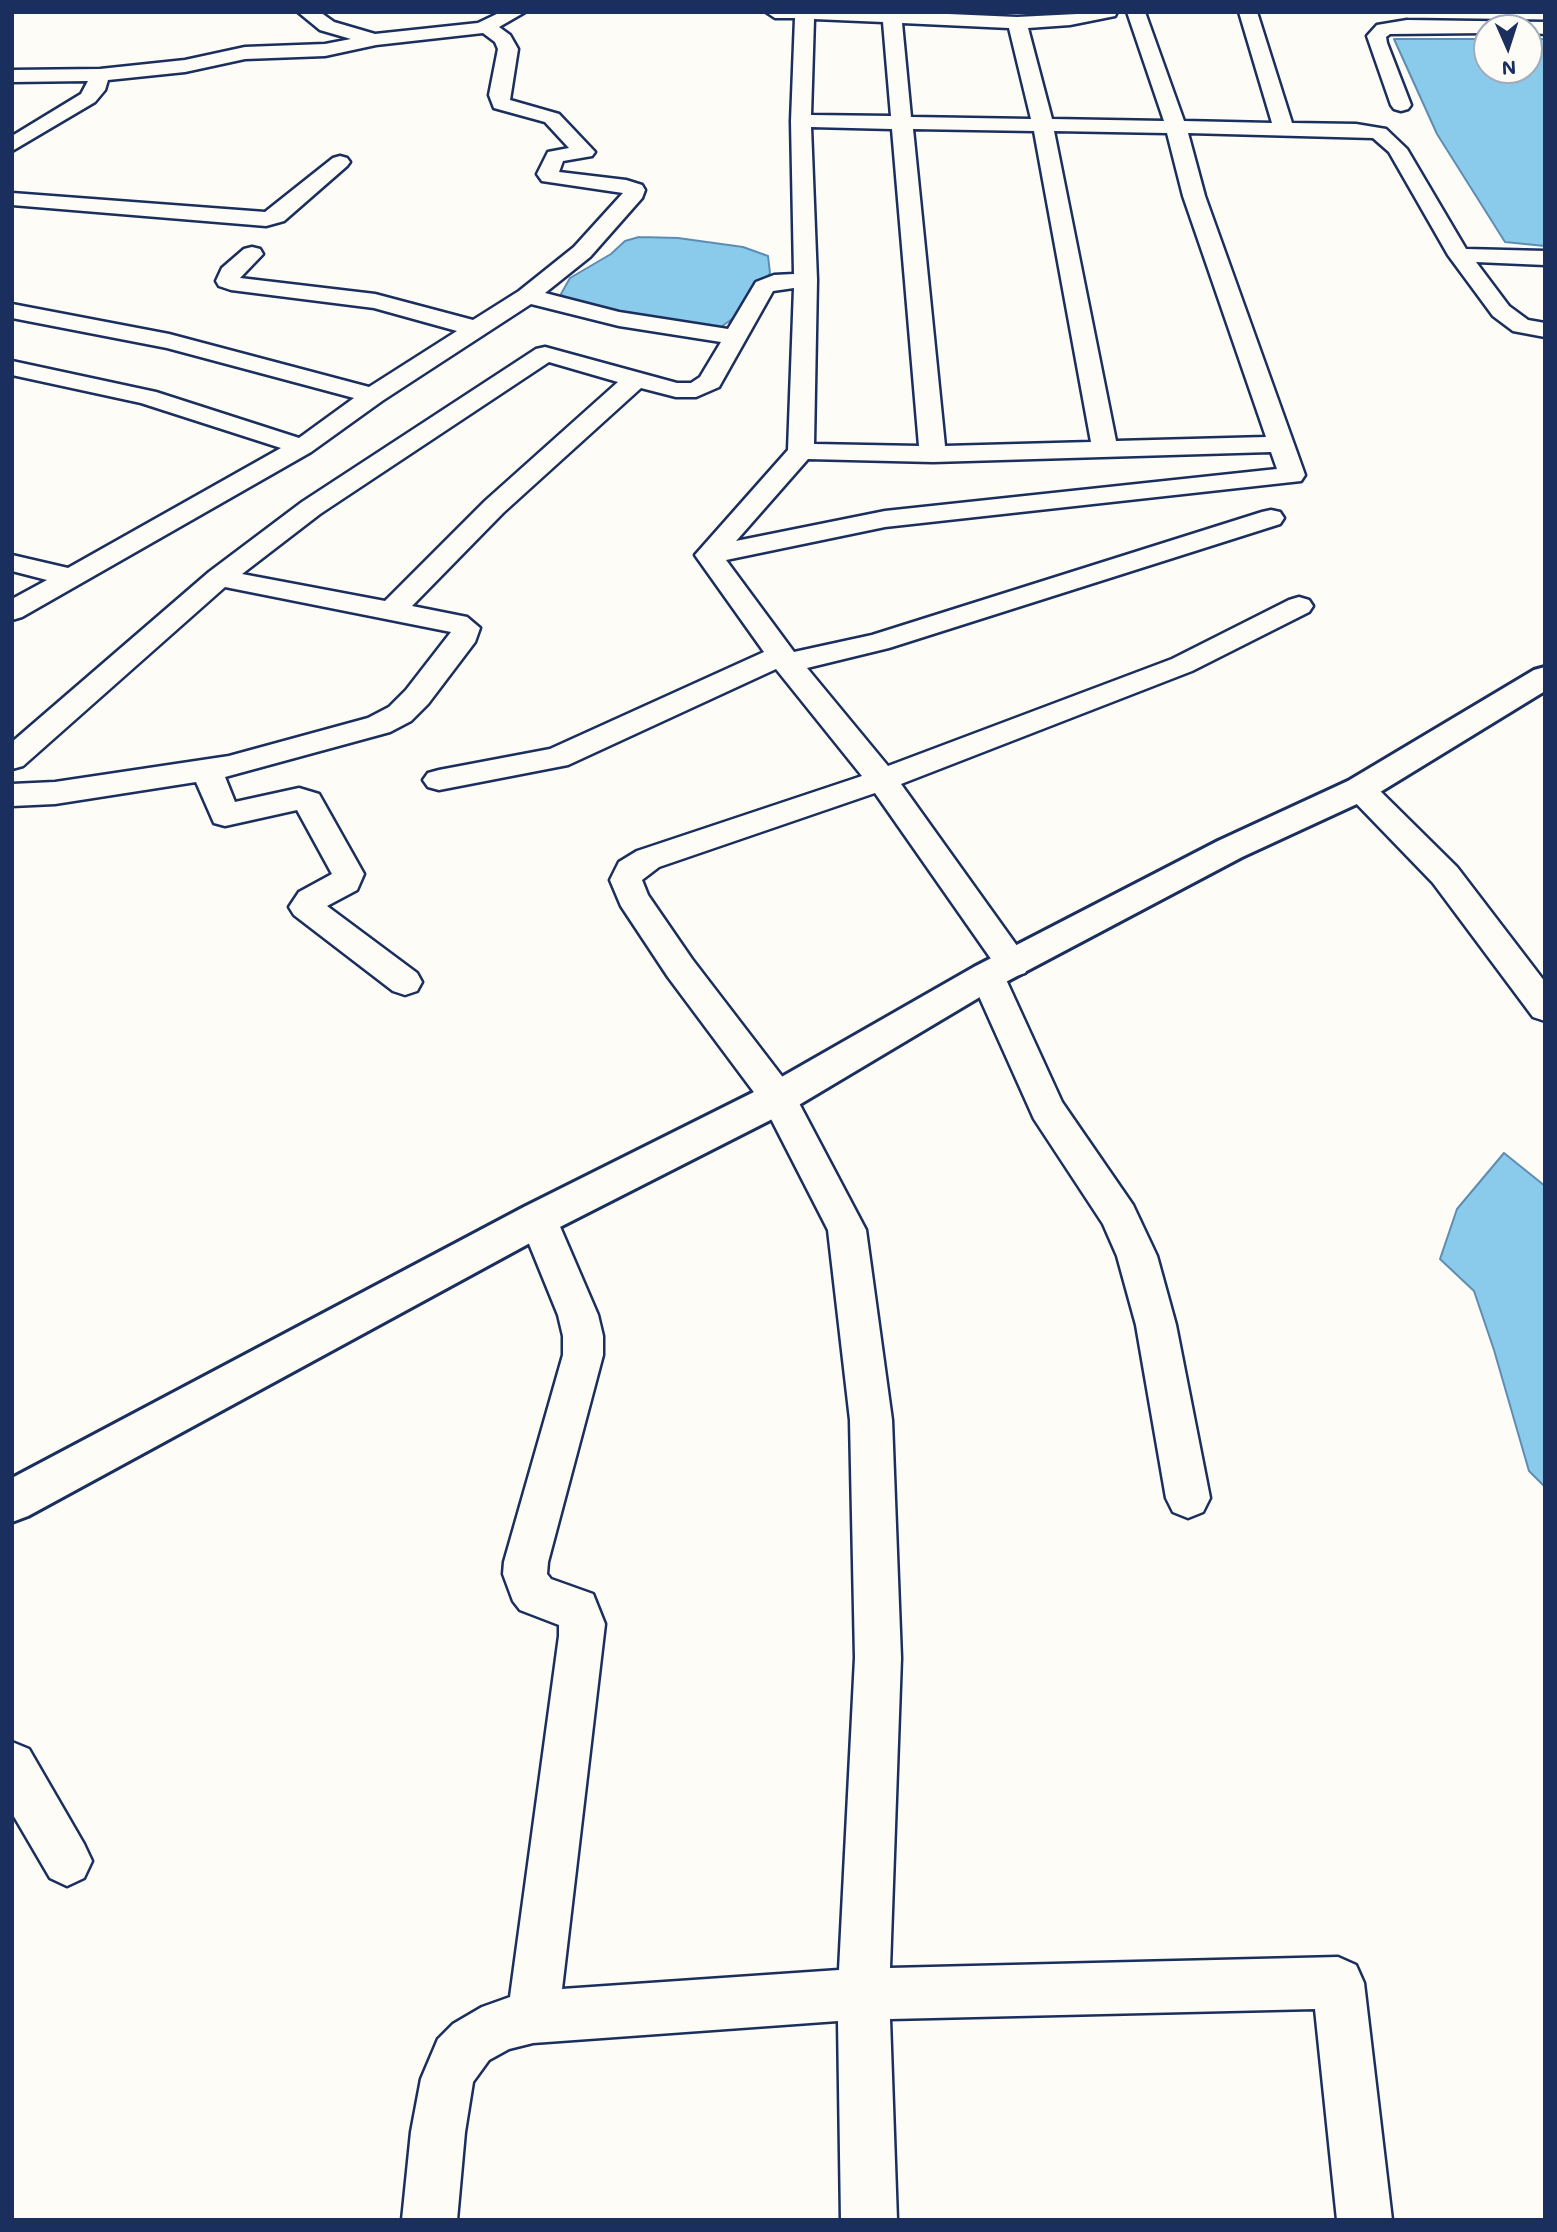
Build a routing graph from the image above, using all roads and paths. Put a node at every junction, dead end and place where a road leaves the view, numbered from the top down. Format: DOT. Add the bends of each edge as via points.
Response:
graph roads {
  1 [pos="307,12"];
  2 [pos="516,12"];
  3 [pos="775,12"];
  4 [pos="805,12"];
  5 [pos="1108,12"];
  6 [pos="1136,12"];
  7 [pos="1248,12"];
  8 [pos="965,17"];
  9 [pos="892,18"];
  10 [pos="1017,23"];
  11 [pos="487,27"];
  12 [pos="1545,28"];
  13 [pos="376,39"];
  14 [pos="100,75"];
  15 [pos="12,76"];
  16 [pos="1401,105"];
  17 [pos="801,121"];
  18 [pos="901,125"];
  19 [pos="1043,125"];
  20 [pos="1176,127"];
  21 [pos="1284,130"];
  22 [pos="12,145"];
  23 [pos="340,162"];
  24 [pos="12,199"];
  25 [pos="252,254"];
  26 [pos="1459,255"];
  27 [pos="1545,258"];
  28 [pos="806,280"];
  29 [pos="527,296"];
  30 [pos="12,311"];
  31 [pos="474,328"];
  32 [pos="1545,330"];
  33 [pos="734,337"];
  34 [pos="12,368"];
  35 [pos="637,379"];
  36 [pos="373,396"];
  37 [pos="1281,444"];
  38 [pos="302,447"];
  39 [pos="1105,449"];
  40 [pos="801,451"];
  41 [pos="933,454"];
  42 [pos="1271,518"];
  43 [pos="709,555"];
  44 [pos="12,563"];
  45 [pos="72,577"];
  46 [pos="219,578"];
  47 [pos="1299,606"];
  48 [pos="12,611"];
  49 [pos="390,612"];
  50 [pos="784,659"];
  51 [pos="1545,677"];
  52 [pos="12,759"];
  53 [pos="206,769"];
  54 [pos="439,780"];
  55 [pos="882,780"];
  56 [pos="1360,789"];
  57 [pos="12,794"];
  58 [pos="1000,970"];
  59 [pos="405,982"];
  60 [pos="1545,1009"];
  61 [pos="778,1098"];
  62 [pos="538,1219"];
  63 [pos="1188,1498"];
  64 [pos="12,1501"];
  65 [pos="12,1766"];
  66 [pos="67,1861"];
  67 [pos="863,1994"];
  68 [pos="533,2017"];
  69 [pos="429,2220"];
  70 [pos="869,2220"];
  71 [pos="1365,2220"];
  1 -- 13 [label="street" via="337,30"];
  2 -- 11 [label="street"];
  3 -- 4 [label="street"];
  4 -- 9 [label="street"];
  4 -- 17 [label="street"];
  5 -- 10 [label="street"];
  6 -- 20 [label="street"];
  7 -- 21 [label="street"];
  8 -- 9 [label="street"];
  8 -- 10 [label="street"];
  9 -- 18 [label="street"];
  10 -- 19 [label="street"];
  11 -- 13 [label="street"];
  11 -- 29 [label="street" via="508,49 501,104 552,118 585,152 555,156 549,177 635,191 582,253"];
  12 -- 16 [label="street" via="1384,29 1376,36"];
  13 -- 14 [label="street" via="325,50 245,53"];
  14 -- 15 [label="street"];
  14 -- 22 [label="street" via="88,98"];
  17 -- 18 [label="street"];
  17 -- 28 [label="street"];
  18 -- 19 [label="street"];
  18 -- 41 [label="street"];
  19 -- 20 [label="street"];
  19 -- 39 [label="street"];
  20 -- 21 [label="street"];
  20 -- 37 [label="street" via="1194,196"];
  21 -- 26 [label="street" via="1356,130 1386,137"];
  23 -- 24 [label="street" via="266,219"];
  25 -- 31 [label="street" via="227,281 374,300"];
  26 -- 27 [label="street"];
  26 -- 32 [label="street" via="1512,321"];
  28 -- 33 [label="street" via="764,287"];
  28 -- 40 [label="street"];
  29 -- 31 [label="street"];
  29 -- 33 [label="street" via="619,319"];
  30 -- 36 [label="street" via="169,341"];
  31 -- 36 [label="street"];
  33 -- 35 [label="street" via="704,388 676,390"];
  34 -- 38 [label="street" via="147,397"];
  35 -- 46 [label="street" via="545,354 311,508"];
  35 -- 49 [label="street" via="494,507"];
  36 -- 38 [label="street"];
  37 -- 39 [label="street"];
  37 -- 43 [label="street" via="1292,475 886,519"];
  38 -- 45 [label="street"];
  39 -- 41 [label="street"];
  40 -- 41 [label="street"];
  40 -- 43 [label="street"];
  42 -- 50 [label="street" via="879,642"];
  43 -- 50 [label="street"];
  44 -- 45 [label="street"];
  45 -- 48 [label="street"];
  46 -- 49 [label="street"];
  46 -- 52 [label="street"];
  47 -- 55 [label="street" via="1182,665"];
  49 -- 53 [label="street" via="457,623 466,631 400,714 379,725 313,744"];
  50 -- 54 [label="street" via="569,754"];
  50 -- 55 [label="street"];
  51 -- 56 [label="main road"];
  53 -- 57 [label="street" via="55,793"];
  53 -- 59 [label="street" via="225,815 299,799 308,802 348,874 345,882 306,907"];
  55 -- 58 [label="street"];
  55 -- 61 [label="street" via="648,859 631,870 626,880 680,968"];
  56 -- 58 [label="main road" via="1230,849"];
  56 -- 60 [label="street" via="1445,875"];
  58 -- 61 [label="main road"];
  58 -- 63 [label="street" via="1047,1109 1119,1216 1137,1256 1156,1325"];
  61 -- 62 [label="main road"];
  61 -- 67 [label="street" via="847,1230 871,1420 878,1658"];
  62 -- 64 [label="main road"];
  62 -- 68 [label="street" via="578,1315 583,1355 525,1574 536,1595 577,1609 582,1624"];
  65 -- 66 [label="street"];
  67 -- 68 [label="street"];
  67 -- 70 [label="street"];
  67 -- 71 [label="street" via="1338,1983"];
  68 -- 69 [label="street" via="500,2025 471,2042 457,2058 447,2079"];
}
